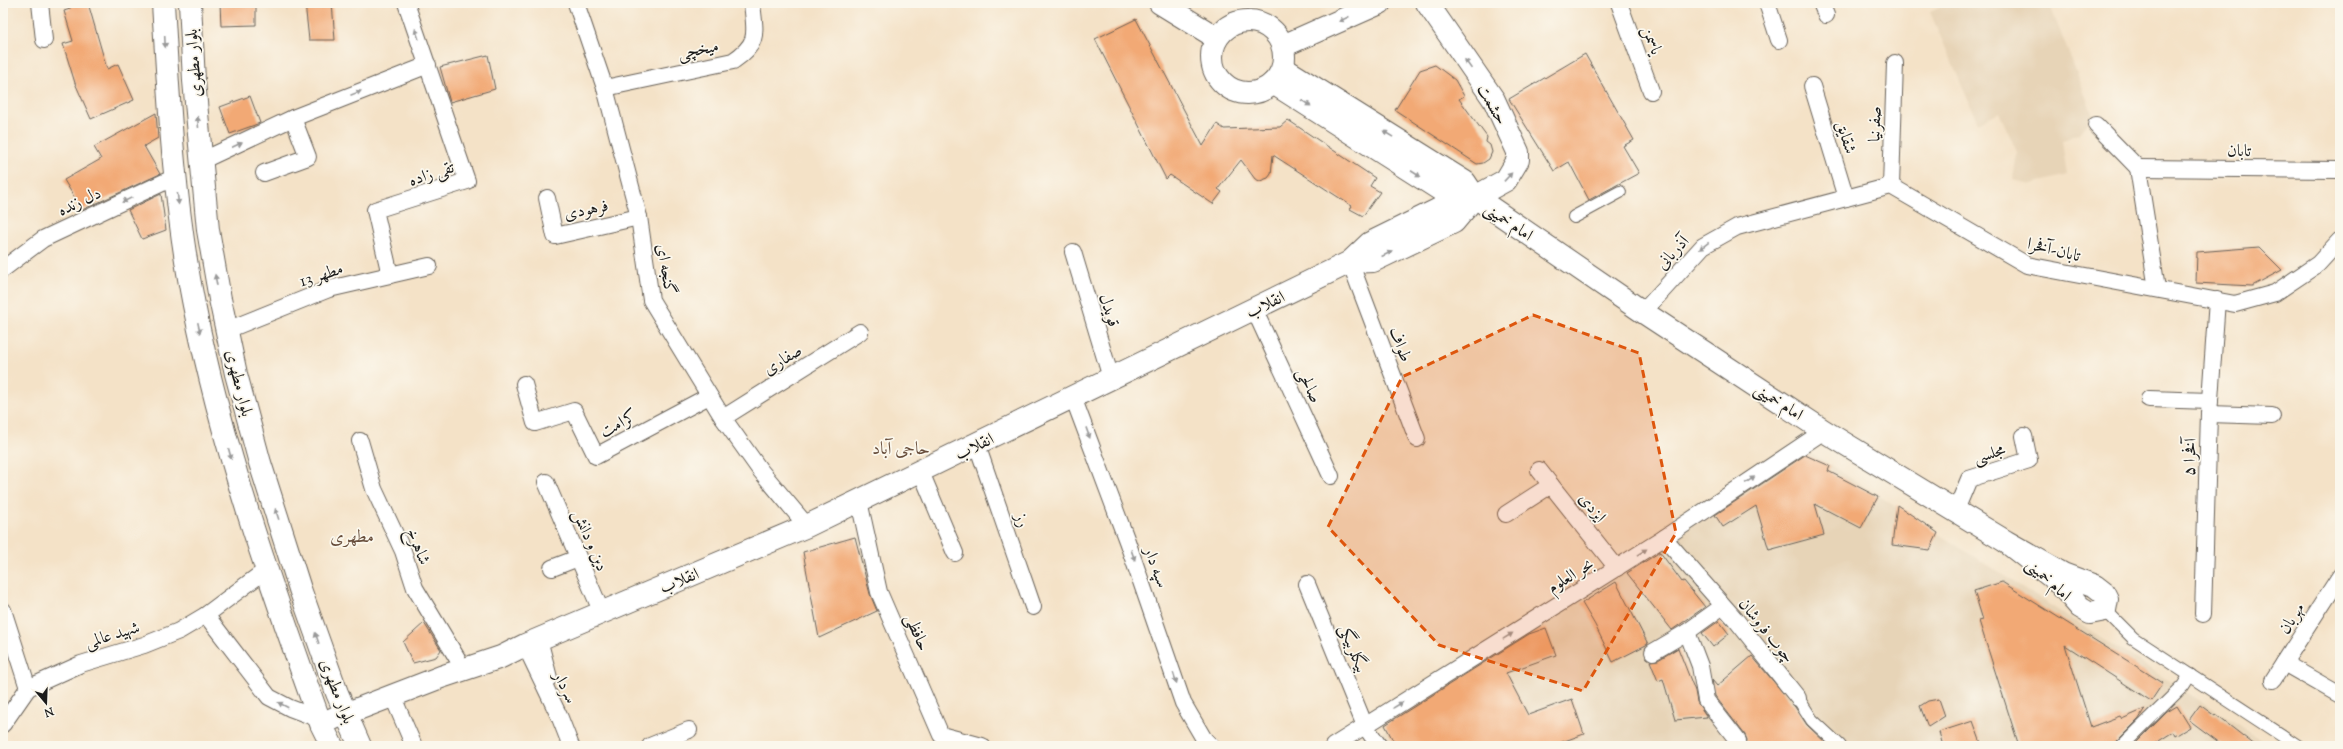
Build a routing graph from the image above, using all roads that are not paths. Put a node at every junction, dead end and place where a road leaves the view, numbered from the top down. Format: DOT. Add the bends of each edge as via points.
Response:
graph roads {
  1 [pos="40,3"];
  2 [pos="163,3"];
  3 [pos="190,3"];
  4 [pos="406,3"];
  5 [pos="576,3"];
  6 [pos="752,3"];
  7 [pos="1160,3"];
  8 [pos="1380,3"];
  9 [pos="1426,3"];
  10 [pos="1619,3"];
  11 [pos="1767,3"];
  12 [pos="1217,38"];
  13 [pos="44,40"];
  14 [pos="1779,40"];
  15 [pos="1283,46"];
  16 [pos="1895,63"];
  17 [pos="428,65"];
  18 [pos="1278,76"];
  19 [pos="1812,86"];
  20 [pos="605,88"];
  21 [pos="1651,91"];
  22 [pos="293,118"];
  23 [pos="2096,125"];
  24 [pos="201,161"];
  25 [pos="2138,168"];
  26 [pos="2340,170"];
  27 [pos="264,173"];
  28 [pos="175,177"];
  29 [pos="1891,186"];
  30 [pos="1620,192"];
  31 [pos="1475,197"];
  32 [pos="547,198"];
  33 [pos="1846,198"];
  34 [pos="640,217"];
  35 [pos="1574,217"];
  36 [pos="2340,240"];
  37 [pos="1073,252"];
  38 [pos="1350,262"];
  39 [pos="429,266"];
  40 [pos="3,269"];
  41 [pos="390,274"];
  42 [pos="2157,289"];
  43 [pos="2217,300"];
  44 [pos="1254,309"];
  45 [pos="1643,312"];
  46 [pos="227,330"];
  47 [pos="860,332"];
  48 [pos="1112,378"];
  49 [pos="524,384"];
  50 [pos="709,396"];
  51 [pos="1073,397"];
  52 [pos="2149,399"];
  53 [pos="2210,408"];
  54 [pos="2272,416"];
  55 [pos="723,418"];
  56 [pos="1824,431"];
  57 [pos="2024,436"];
  58 [pos="1417,439"];
  59 [pos="360,441"];
  60 [pos="976,445"];
  61 [pos="1538,470"];
  62 [pos="921,472"];
  63 [pos="1331,476"];
  64 [pos="546,482"];
  65 [pos="1550,485"];
  66 [pos="859,500"];
  67 [pos="1956,510"];
  68 [pos="1506,514"];
  69 [pos="807,526"];
  70 [pos="1664,538"];
  71 [pos="2005,541"];
  72 [pos="955,553"];
  73 [pos="578,558"];
  74 [pos="552,568"];
  75 [pos="1617,568"];
  76 [pos="266,570"];
  77 [pos="2340,576"];
  78 [pos="1307,584"];
  79 [pos="1723,606"];
  80 [pos="1033,607"];
  81 [pos="3,610"];
  82 [pos="2105,610"];
  83 [pos="602,613"];
  84 [pos="2203,614"];
  85 [pos="206,615"];
  86 [pos="1687,632"];
  87 [pos="532,642"];
  88 [pos="1652,652"];
  89 [pos="457,658"];
  90 [pos="2284,663"];
  91 [pos="2190,675"];
  92 [pos="2273,680"];
  93 [pos="28,688"];
  94 [pos="337,693"];
  95 [pos="392,695"];
  96 [pos="2340,695"];
  97 [pos="1798,698"];
  98 [pos="3,724"];
  99 [pos="1365,726"];
  100 [pos="353,730"];
  101 [pos="689,730"];
  102 [pos="325,732"];
  103 [pos="1738,741"];
  104 [pos="414,746"];
  105 [pos="570,746"];
  106 [pos="650,746"];
  107 [pos="982,746"];
  108 [pos="1211,746"];
  109 [pos="1333,746"];
  110 [pos="1379,746"];
  111 [pos="1840,746"];
  112 [pos="2122,746"];
  113 [pos="2298,746"];
  1 -- 13 [label="street"];
  2 -- 28 [label="main road, بلوار مطهری, one-way"];
  24 -- 3 [label="main road, بلوار مطهری, one-way"];
  17 -- 4 [label="street, تقی زاده, one-way"];
  5 -- 20 [label="street, گنجه ای"];
  6 -- 20 [label="street, میخچی" via="756,37 747,51 733,62"];
  7 -- 12 [label="main road"];
  8 -- 15 [label="main road, one-way"];
  31 -- 9 [label="main road, حشمت, one-way" via="1506,180 1515,169 1518,152 1494,100"];
  10 -- 21 [label="street, یاسمن"];
  11 -- 14 [label="street"];
  12 -- 15 [label="main road" via="1224,29 1246,20 1269,27"];
  12 -- 18 [label="main road" via="1212,49 1214,71 1230,89 1241,93 1264,90"];
  15 -- 18 [label="main road" via="1284,57"];
  16 -- 29 [label="street, صفرنیا"];
  22 -- 17 [label="street, one-way"];
  17 -- 41 [label="street, تقی زاده" via="467,181 375,210"];
  18 -- 31 [label="main road, امام خمینی" via="1450,196"];
  19 -- 33 [label="street, شقایق"];
  20 -- 34 [label="street, گنجه ای"];
  24 -- 22 [label="street, one-way"];
  22 -- 27 [label="street" via="308,157"];
  23 -- 25 [label="street"];
  24 -- 28 [label="main road"];
  46 -- 24 [label="main road, بلوار مطهری, one-way" via="208,230"];
  25 -- 26 [label="street, تابان"];
  25 -- 42 [label="street"];
  28 -- 40 [label="street, دل زنده, one-way" via="43,239"];
  28 -- 76 [label="main road, بلوار مطهری, one-way" via="193,304 210,381"];
  29 -- 33 [label="street"];
  29 -- 42 [label="street, تابان-آفخرا" via="2027,265"];
  30 -- 35 [label="street"];
  31 -- 38 [label="main road, انقلاب" via="1454,222 1373,261"];
  31 -- 45 [label="main road, امام خمینی"];
  32 -- 34 [label="street, فرهودی" via="555,236"];
  33 -- 45 [label="street, آذربانی, one-way" via="1737,227 1703,246"];
  34 -- 50 [label="street, گنجه ای" via="651,300"];
  36 -- 43 [label="street, تابان-آفخرا" via="2318,264 2275,293 2235,304"];
  37 -- 48 [label="street, قویدل"];
  38 -- 44 [label="main road, انقلاب"];
  38 -- 58 [label="street, طواف"];
  39 -- 41 [label="street, مطهر 13"];
  41 -- 46 [label="street, مطهر 13" via="329,289"];
  42 -- 43 [label="street, تابان-آفخرا"];
  43 -- 53 [label="street, آفخرا ۵"];
  44 -- 48 [label="main road, انقلاب"];
  44 -- 63 [label="street, صالحی"];
  45 -- 56 [label="main road, امام خمینی"];
  94 -- 46 [label="main road, بلوار مطهری, one-way" via="300,589 260,463"];
  47 -- 55 [label="street, صفاری"];
  48 -- 51 [label="main road, انقلاب"];
  49 -- 50 [label="street, کرامت" via="535,423 574,411 596,456"];
  50 -- 55 [label="street, گنجه ای"];
  51 -- 60 [label="main road, انقلاب"];
  51 -- 108 [label="street, سپه دار, one-way" via="1128,541 1183,703 1204,739"];
  52 -- 53 [label="street"];
  53 -- 54 [label="street"];
  53 -- 84 [label="street, آفخرا ۵"];
  55 -- 69 [label="street, گنجه ای" via="760,470"];
  56 -- 67 [label="main road, امام خمینی"];
  70 -- 56 [label="street, بحر العلوم, one-way"];
  57 -- 67 [label="street, مجلسی" via="2029,460 1969,479"];
  59 -- 89 [label="street, شاهرخ" via="374,489 403,551 415,588"];
  60 -- 62 [label="main road, انقلاب"];
  60 -- 80 [label="street, رز"];
  61 -- 65 [label="street, ایزدی"];
  62 -- 66 [label="main road, انقلاب"];
  62 -- 72 [label="street"];
  64 -- 73 [label="street, دین و دانش"];
  65 -- 68 [label="street"];
  65 -- 75 [label="street, ایزدی"];
  66 -- 69 [label="main road, انقلاب"];
  66 -- 107 [label="street, حافظی" via="879,592 941,735"];
  67 -- 71 [label="main road, امام خمینی"];
  69 -- 83 [label="main road, انقلاب"];
  75 -- 70 [label="street, بحر العلوم, one-way"];
  70 -- 79 [label="street, چوب فروشان"];
  71 -- 82 [label="main road, امام خمینی" via="2058,582 2080,607 2090,613"];
  71 -- 82 [label="main road" via="2063,574 2100,588 2107,599"];
  73 -- 74 [label="street"];
  73 -- 83 [label="street, دین و دانش"];
  99 -- 75 [label="street, بحر العلوم, one-way"];
  76 -- 85 [label="street, شهید عالمی"];
  76 -- 102 [label="main road, بلوار مطهری"];
  77 -- 90 [label="street, مهربان"];
  78 -- 99 [label="street, بیگلربیگی"];
  79 -- 86 [label="street"];
  79 -- 97 [label="street, چوب فروشان"];
  81 -- 93 [label="street"];
  82 -- 91 [label="street" via="2133,638"];
  83 -- 87 [label="main road, انقلاب"];
  85 -- 93 [label="street, شهید عالمی" via="179,631 144,645 81,664"];
  102 -- 85 [label="street, one-way" via="269,697"];
  86 -- 88 [label="street"];
  86 -- 103 [label="street" via="1700,666 1706,700"];
  87 -- 89 [label="main road, انقلاب" via="494,646"];
  87 -- 95 [label="main road, انقلاب" via="501,658"];
  87 -- 105 [label="street, سردار"];
  89 -- 94 [label="main road, انقلاب" via="360,696"];
  90 -- 92 [label="street, مهربان"];
  90 -- 96 [label="street"];
  91 -- 112 [label="street" via="2183,686"];
  91 -- 113 [label="street"];
  93 -- 98 [label="street"];
  94 -- 100 [label="main road, بلوار مطهری"];
  95 -- 100 [label="main road, انقلاب"];
  95 -- 104 [label="street"];
  97 -- 111 [label="street, چوب فروشان" via="1812,720"];
  99 -- 109 [label="street, بحر العلوم"];
  99 -- 110 [label="street, بیگلربیگی"];
  100 -- 102 [label="main road, انقلاب"];
  101 -- 106 [label="street"];
}
